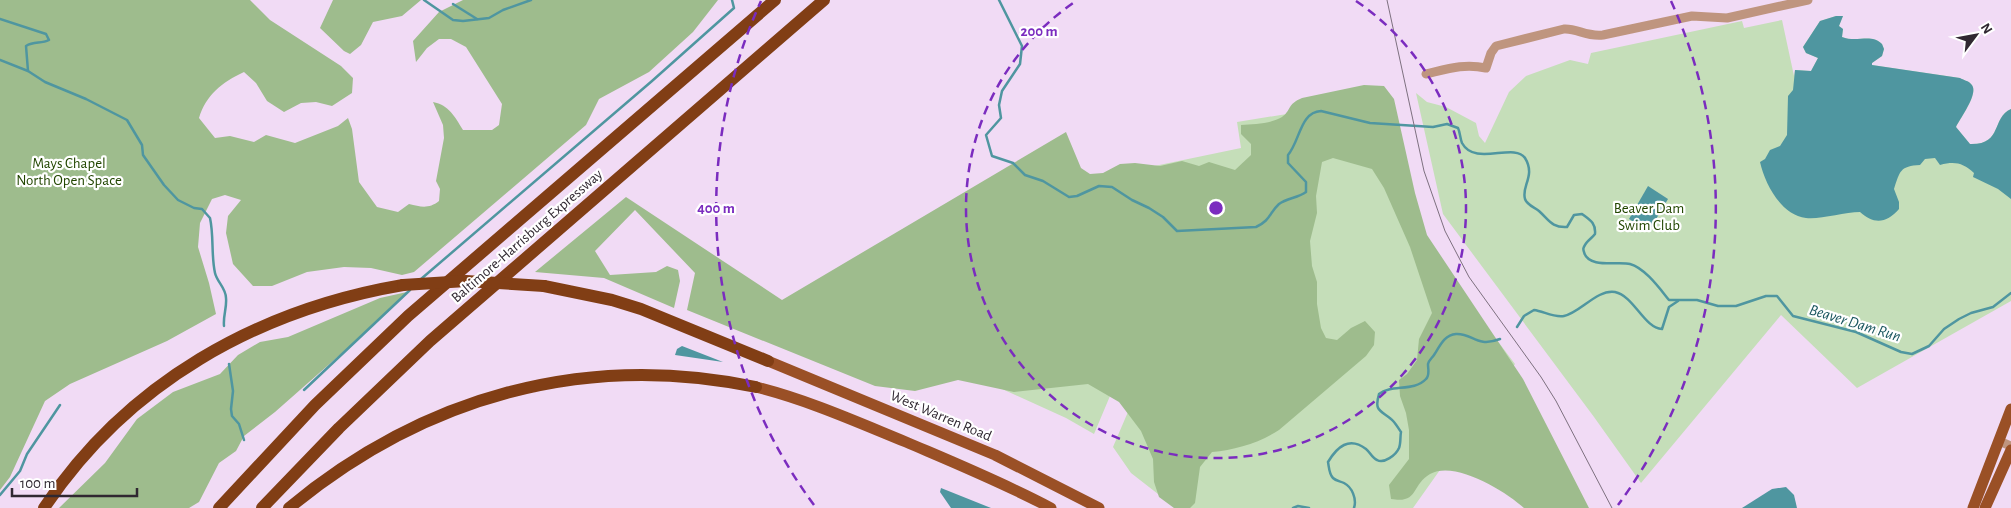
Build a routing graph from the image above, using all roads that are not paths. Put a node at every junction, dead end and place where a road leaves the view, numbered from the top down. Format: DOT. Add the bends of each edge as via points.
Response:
graph roads {
  1 [pos="775,0"];
  2 [pos="824,0"];
  3 [pos="1808,0"];
  4 [pos="1426,74"];
  5 [pos="768,361"];
  6 [pos="756,387"];
  7 [pos="2011,410"];
  8 [pos="1999,441"];
  9 [pos="2011,446"];
  10 [pos="2011,450"];
  11 [pos="2011,472"];
  12 [pos="1990,496"];
  13 [pos="44,508"];
  14 [pos="219,508"];
  15 [pos="262,508"];
  16 [pos="289,508"];
  17 [pos="1051,508"];
  18 [pos="1099,508"];
  19 [pos="1973,508"];
  20 [pos="1985,508"];
  1 -- 14 [label="highway, Baltimore-Harrisburg Expressway" via="408,316 315,405"];
  2 -- 15 [label="highway, Baltimore-Harrisburg Expressway" via="430,341 338,428"];
  3 -- 4 [label="street" via="1727,18 1692,16 1603,35 1593,36 1564,29 1496,46 1486,68 1466,65"];
  5 -- 13 [label="highway, bridge" via="641,309 594,296 544,286 466,281 403,285 337,299 285,316 197,360 106,432"];
  5 -- 18 [label="main road, West Warren Road" via="996,455"];
  6 -- 16 [label="highway" via="708,378 659,374 590,376 525,387 460,406 403,432 330,475"];
  6 -- 17 [label="main road" via="844,417 986,476"];
  7 -- 8 [label="main road"];
  8 -- 9 [label="street"];
  8 -- 19 [label="main road"];
  10 -- 12 [label="main road"];
  11 -- 12 [label="main road"];
  12 -- 20 [label="main road"];
}
